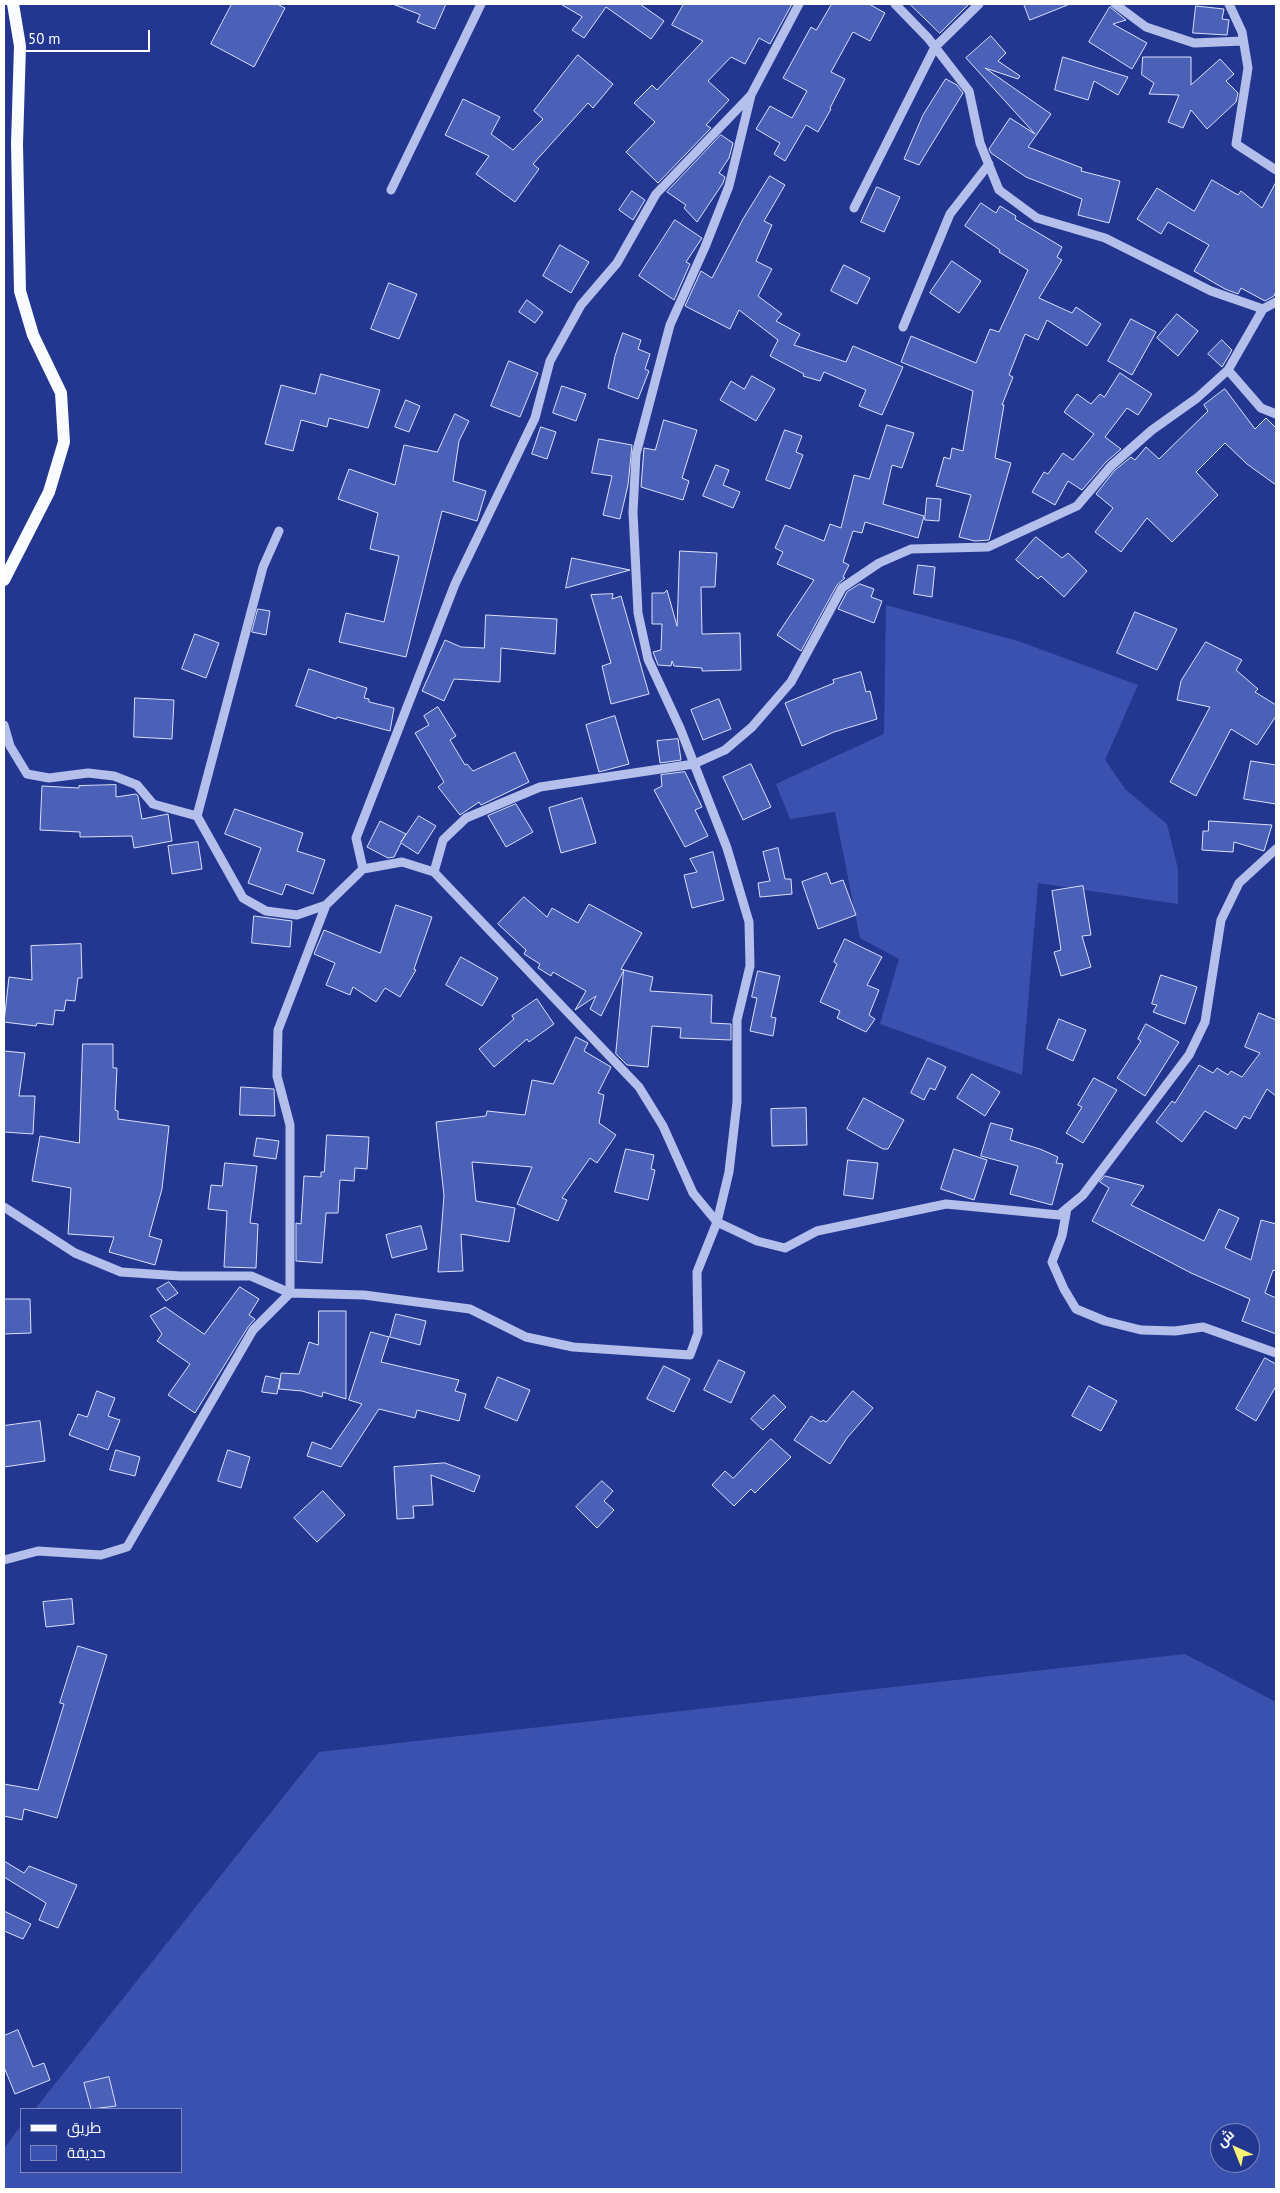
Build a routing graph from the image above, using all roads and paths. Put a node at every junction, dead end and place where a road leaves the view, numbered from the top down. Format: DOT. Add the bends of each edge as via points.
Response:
graph roads {
  1 [pos="13,4"];
  2 [pos="481,4"];
  3 [pos="800,4"];
  4 [pos="895,4"];
  5 [pos="979,4"];
  6 [pos="1115,4"];
  7 [pos="1229,4"];
  8 [pos="1243,42"];
  9 [pos="936,47"];
  10 [pos="751,95"];
  11 [pos="988,164"];
  12 [pos="1276,170"];
  13 [pos="391,190"];
  14 [pos="854,208"];
  15 [pos="1276,302"];
  16 [pos="1263,309"];
  17 [pos="904,327"];
  18 [pos="1228,370"];
  19 [pos="1276,414"];
  20 [pos="279,531"];
  21 [pos="4,580"];
  22 [pos="4,725"];
  23 [pos="694,764"];
  24 [pos="197,816"];
  25 [pos="1276,850"];
  26 [pos="363,869"];
  27 [pos="434,872"];
  28 [pos="326,905"];
  29 [pos="4,1207"];
  30 [pos="1067,1208"];
  31 [pos="717,1222"];
  32 [pos="290,1293"];
  33 [pos="1276,1353"];
  34 [pos="4,1560"];
  1 -- 21 [label="main road" via="20,46 17,144 20,291 34,335 61,393 64,442 48,492"];
  2 -- 13 [label="street"];
  3 -- 10 [label="street"];
  4 -- 9 [label="street"];
  5 -- 9 [label="street"];
  6 -- 8 [label="street" via="1146,28 1194,42"];
  7 -- 8 [label="street" via="1242,32"];
  8 -- 12 [label="street" via="1248,68 1236,144"];
  9 -- 11 [label="street" via="969,92"];
  9 -- 14 [label="street"];
  10 -- 23 [label="street" via="728,186 670,325 636,454 633,512 638,613 648,659"];
  10 -- 26 [label="street" via="656,194 617,263 581,305 550,361 535,418 455,584 356,838"];
  11 -- 16 [label="street" via="999,190 1037,218 1105,238 1211,291"];
  11 -- 17 [label="street" via="950,214"];
  15 -- 16 [label="street"];
  16 -- 18 [label="street"];
  18 -- 19 [label="street" via="1261,408"];
  18 -- 23 [label="street" via="1111,466 1077,506 988,547 911,549 879,563 842,588 791,682 752,727 725,750"];
  20 -- 24 [label="street" via="263,567"];
  22 -- 24 [label="street" via="10,746 27,774 48,778 88,773 114,776 137,785 153,804"];
  23 -- 27 [label="street" via="540,787 474,814 443,840"];
  23 -- 31 [label="street" via="726,848 749,922 750,966 737,1020 737,1102 729,1172"];
  24 -- 28 [label="street" via="243,898 266,911 297,915"];
  25 -- 30 [label="street" via="1239,883 1221,920 1205,1022 1189,1055 1082,1195"];
  26 -- 27 [label="street" via="402,862"];
  26 -- 28 [label="street"];
  27 -- 31 [label="street" via="640,1087 663,1126 693,1193"];
  28 -- 32 [label="street" via="278,1030 277,1076 290,1125"];
  29 -- 32 [label="street" via="75,1253 120,1272 251,1276"];
  30 -- 31 [label="street" via="1059,1215 946,1204 817,1232 785,1248 757,1241"];
  30 -- 33 [label="street" via="1062,1236 1052,1262 1076,1309 1104,1321 1141,1330 1203,1328"];
  31 -- 32 [label="street" via="697,1272 698,1333 690,1354 573,1347 526,1337 470,1309 364,1294"];
  32 -- 34 [label="street" via="252,1330 127,1547 101,1555 38,1551"];
}
